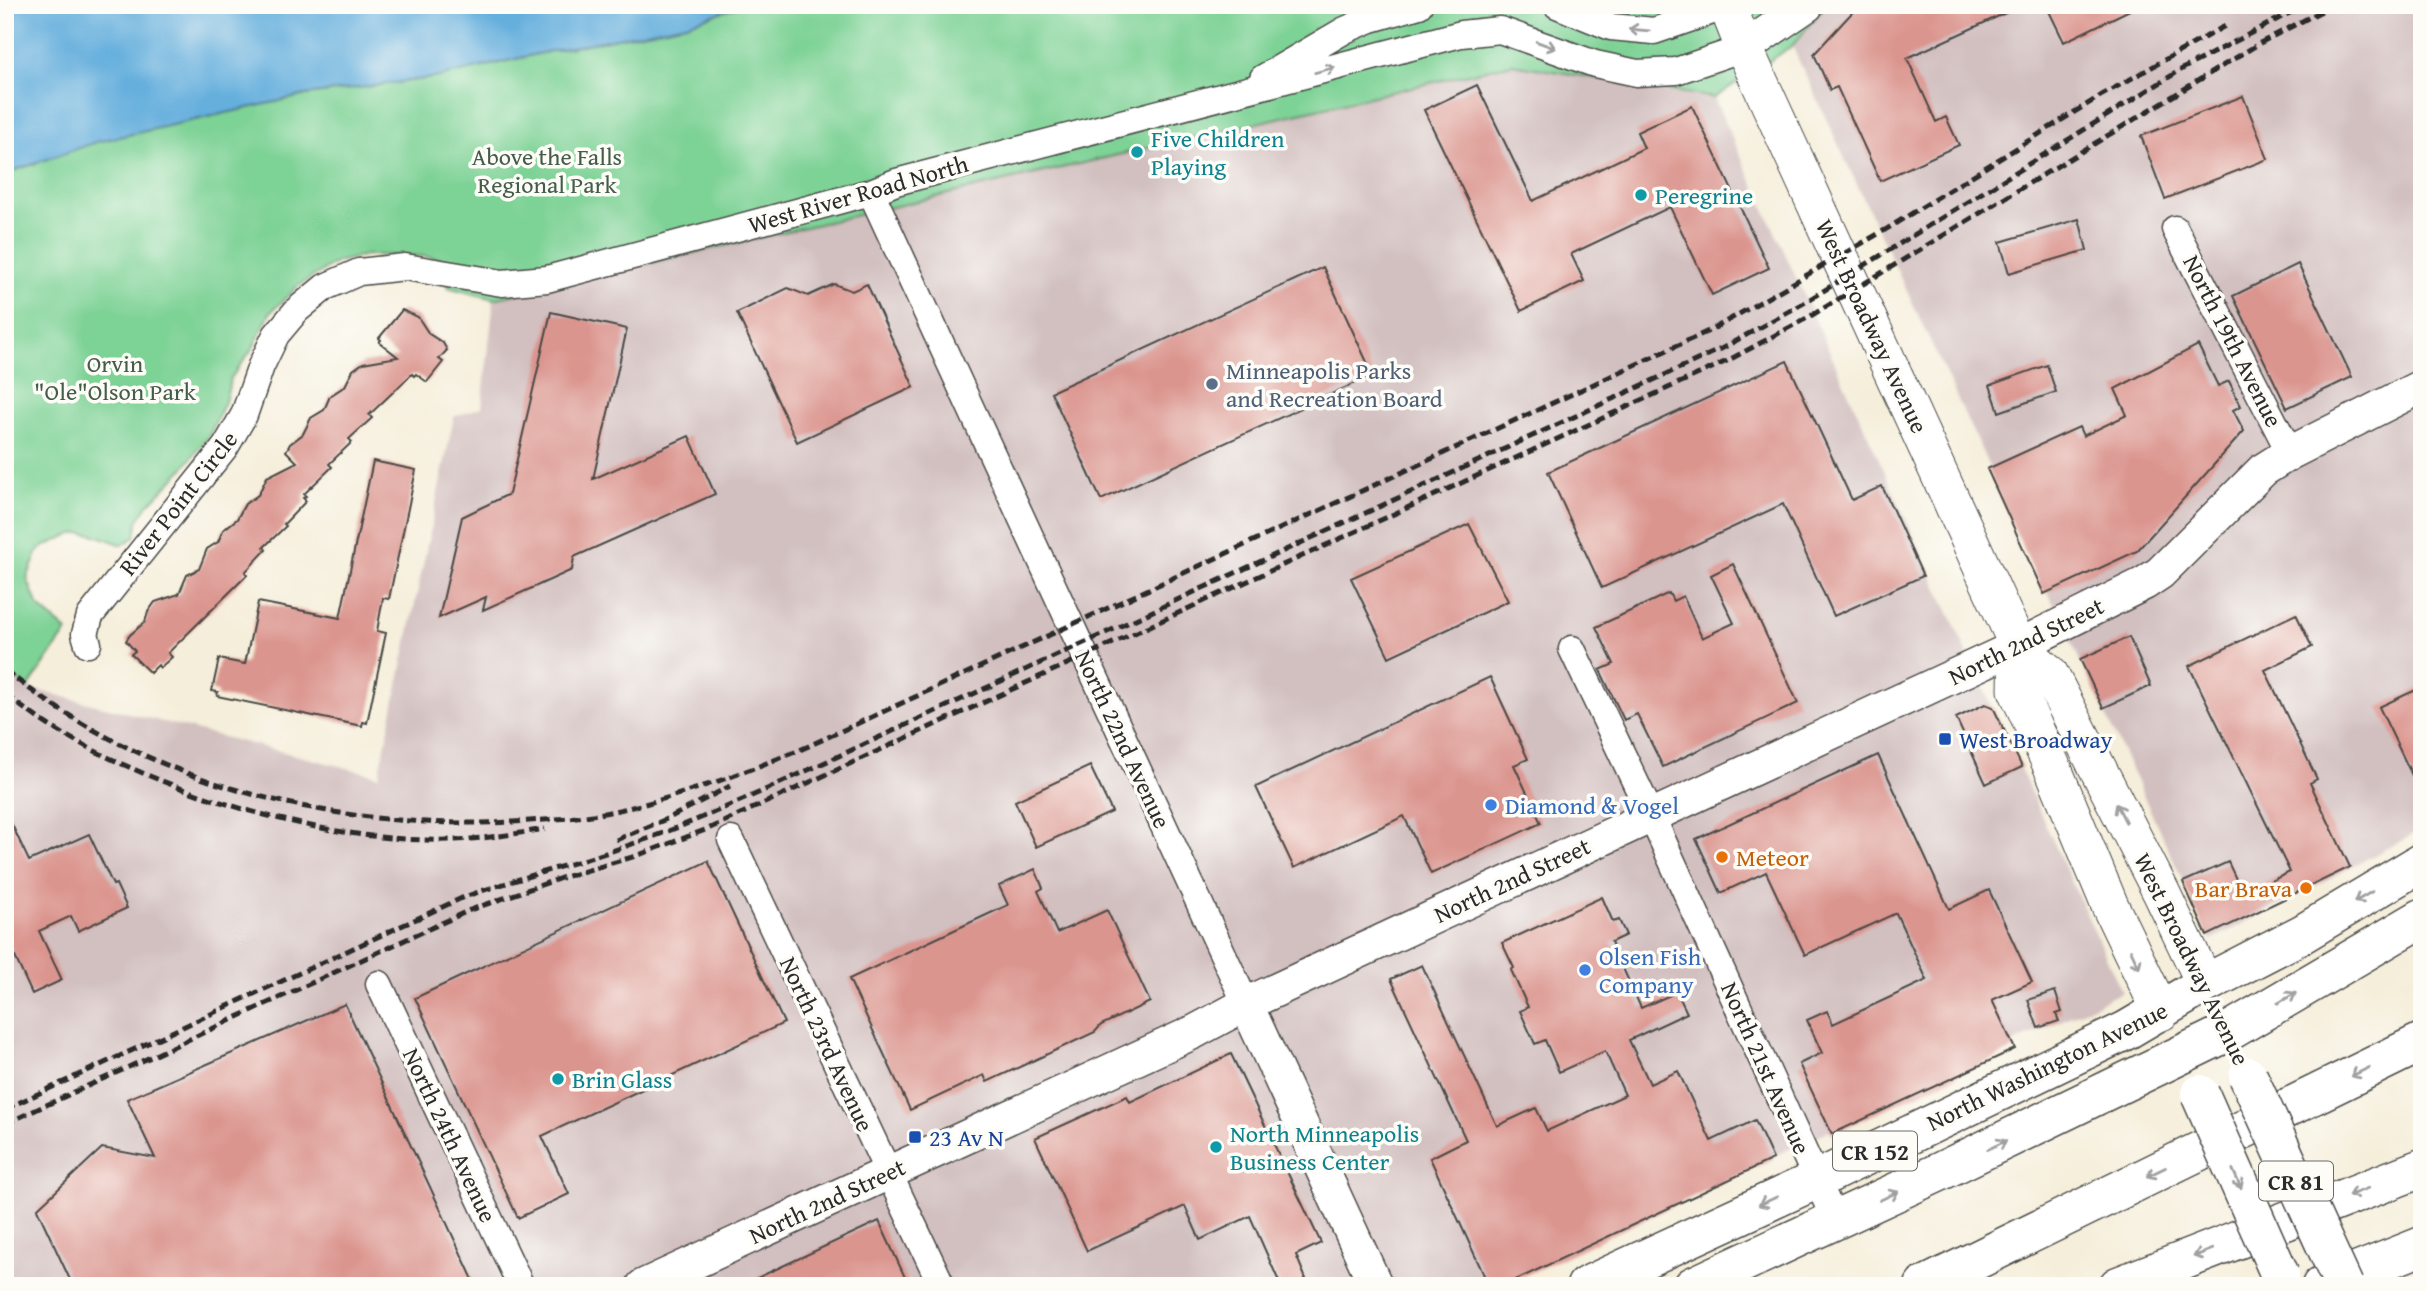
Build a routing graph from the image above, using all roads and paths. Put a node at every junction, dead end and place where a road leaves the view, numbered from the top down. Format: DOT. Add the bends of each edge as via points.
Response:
graph roads {
  1 [pos="1419,5"];
  2 [pos="1557,5"];
  3 [pos="1807,5"];
  4 [pos="1728,6"];
  5 [pos="1744,48"];
  6 [pos="1236,95"];
  7 [pos="871,192"];
  8 [pos="2175,229"];
  9 [pos="480,280"];
  10 [pos="2422,386"];
  11 [pos="2290,453"];
  12 [pos="88,644"];
  13 [pos="2018,646"];
  14 [pos="1572,649"];
  15 [pos="1651,815"];
  16 [pos="731,840"];
  17 [pos="2422,862"];
  18 [pos="2422,918"];
  19 [pos="379,984"];
  20 [pos="1246,1004"];
  21 [pos="2216,1007"];
  22 [pos="2171,1034"];
  23 [pos="2422,1042"];
  24 [pos="2422,1168"];
  25 [pos="888,1173"];
  26 [pos="1816,1180"];
  27 [pos="1835,1220"];
  28 [pos="2422,1247"];
  29 [pos="521,1286"];
  30 [pos="643,1286"];
  31 [pos="942,1286"];
  32 [pos="1376,1286"];
  33 [pos="1586,1286"];
  34 [pos="1693,1286"];
  35 [pos="1924,1286"];
  36 [pos="2118,1286"];
  37 [pos="2284,1286"];
  38 [pos="2321,1286"];
  39 [pos="2344,1286"];
  1 -- 6 [label="street, West River Road North" via="1345,30"];
  4 -- 2 [label="street, one-way" via="1654,31 1611,27"];
  3 -- 5 [label="street, West River Road North"];
  4 -- 5 [label="main road, West Broadway Avenue"];
  6 -- 5 [label="street, West River Road North, one-way" via="1461,34 1500,30 1595,64 1637,73 1676,71"];
  5 -- 13 [label="main road, West Broadway Avenue"];
  6 -- 7 [label="street, West River Road North"];
  7 -- 9 [label="street, West River Road North" via="547,279"];
  7 -- 20 [label="street, North 22nd Avenue"];
  8 -- 11 [label="street, North 19th Avenue"];
  9 -- 12 [label="street, River Point Circle" via="405,267 379,268 325,286 296,310 276,335 244,415 226,446 90,615 85,635"];
  10 -- 11 [label="street, North 2nd Street"];
  11 -- 13 [label="street, North 2nd Street" via="2263,470 2160,573"];
  13 -- 15 [label="street, North 2nd Street"];
  21 -- 13 [label="main road, West Broadway Avenue, one-way" via="2049,673"];
  13 -- 22 [label="main road, West Broadway Avenue, one-way" via="2017,690"];
  14 -- 15 [label="street, North 21st Avenue"];
  15 -- 20 [label="street, North 2nd Street"];
  15 -- 26 [label="street, North 21st Avenue"];
  16 -- 25 [label="street, North 23rd Avenue"];
  17 -- 21 [label="main road, North Washington Avenue / CR 152, one-way" via="2301,934"];
  21 -- 18 [label="main road, North Washington Avenue / CR 152, one-way"];
  19 -- 29 [label="street, North 24th Avenue"];
  20 -- 25 [label="street, North 2nd Street"];
  20 -- 32 [label="street, North 22nd Avenue"];
  21 -- 22 [label="main road, North Washington Avenue / CR 152"];
  21 -- 22 [label="main road, North Washington Avenue / CR 152"];
  21 -- 39 [label="main road, West Broadway Avenue / CR 81, bridge"];
  22 -- 26 [label="main road, North Washington Avenue / CR 152" via="2115,1037"];
  27 -- 22 [label="main road, North Washington Avenue / CR 152, one-way" via="1935,1174"];
  22 -- 37 [label="main road, West Broadway Avenue, one-way, bridge"];
  23 -- 35 [label="main road, one-way"];
  24 -- 36 [label="main road, one-way"];
  25 -- 30 [label="street, North 2nd Street"];
  25 -- 31 [label="street, North 23rd Avenue"];
  26 -- 27 [label="street, North 21st Avenue"];
  26 -- 33 [label="main road, North Washington Avenue / CR 152, one-way"];
  27 -- 34 [label="main road, North Washington Avenue / CR 152"];
  28 -- 38 [label="main road"];
}
